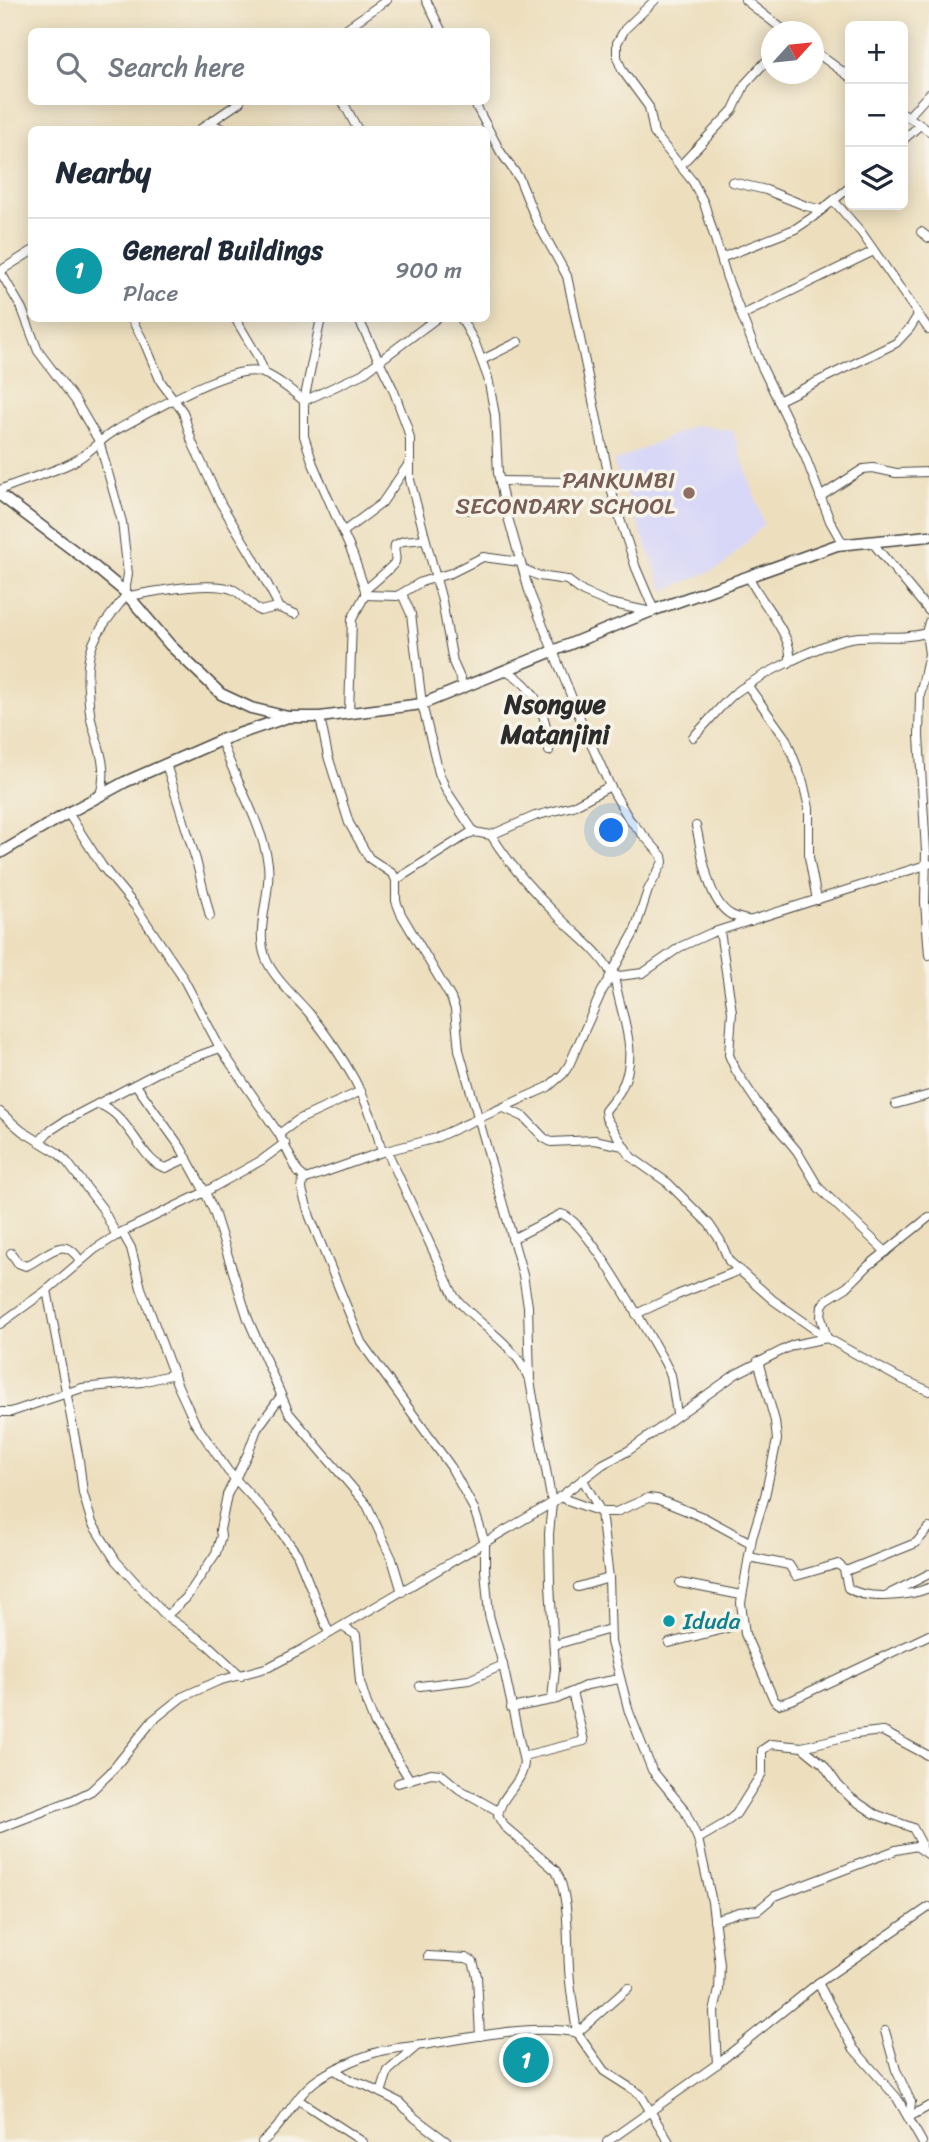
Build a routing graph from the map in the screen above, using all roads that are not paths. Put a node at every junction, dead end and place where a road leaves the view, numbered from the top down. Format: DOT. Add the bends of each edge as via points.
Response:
graph roads {
  1 [pos="387,0"];
  2 [pos="426,0"];
  3 [pos="655,0"];
  4 [pos="745,0"];
  5 [pos="772,21"];
  6 [pos="347,28"];
  7 [pos="440,28"];
  8 [pos="824,58"];
  9 [pos="761,67"];
  10 [pos="845,73"];
  11 [pos="929,94"];
  12 [pos="235,105"];
  13 [pos="346,105"];
  14 [pos="476,105"];
  15 [pos="908,112"];
  16 [pos="908,117"];
  17 [pos="352,118"];
  18 [pos="208,123"];
  19 [pos="919,125"];
  20 [pos="204,126"];
  21 [pos="216,126"];
  22 [pos="349,126"];
  23 [pos="356,126"];
  24 [pos="487,126"];
  25 [pos="929,131"];
  26 [pos="490,132"];
  27 [pos="908,135"];
  28 [pos="680,166"];
  29 [pos="732,182"];
  30 [pos="845,191"];
  31 [pos="834,201"];
  32 [pos="822,210"];
  33 [pos="920,232"];
  34 [pos="929,238"];
  35 [pos="874,251"];
  36 [pos="28,254"];
  37 [pos="721,258"];
  38 [pos="0,271"];
  39 [pos="28,309"];
  40 [pos="24,314"];
  41 [pos="742,315"];
  42 [pos="918,315"];
  43 [pos="133,322"];
  44 [pos="237,322"];
  45 [pos="320,322"];
  46 [pos="360,322"];
  47 [pos="431,322"];
  48 [pos="463,322"];
  49 [pos="929,330"];
  50 [pos="518,342"];
  51 [pos="482,360"];
  52 [pos="380,362"];
  53 [pos="265,374"];
  54 [pos="175,400"];
  55 [pos="304,401"];
  56 [pos="778,401"];
  57 [pos="99,441"];
  58 [pos="409,465"];
  59 [pos="929,472"];
  60 [pos="500,481"];
  61 [pos="571,482"];
  62 [pos="0,492"];
  63 [pos="820,497"];
  64 [pos="505,507"];
  65 [pos="460,510"];
  66 [pos="343,532"];
  67 [pos="929,536"];
  68 [pos="425,539"];
  69 [pos="872,541"];
  70 [pos="843,544"];
  71 [pos="522,566"];
  72 [pos="436,576"];
  73 [pos="749,577"];
  74 [pos="365,592"];
  75 [pos="127,594"];
  76 [pos="402,594"];
  77 [pos="280,608"];
  78 [pos="651,611"];
  79 [pos="929,611"];
  80 [pos="295,614"];
  81 [pos="929,622"];
  82 [pos="926,633"];
  83 [pos="553,652"];
  84 [pos="929,654"];
  85 [pos="789,663"];
  86 [pos="506,670"];
  87 [pos="748,686"];
  88 [pos="464,687"];
  89 [pos="422,704"];
  90 [pos="349,713"];
  91 [pos="288,717"];
  92 [pos="320,717"];
  93 [pos="693,737"];
  94 [pos="221,740"];
  95 [pos="549,751"];
  96 [pos="166,764"];
  97 [pos="610,786"];
  98 [pos="100,795"];
  99 [pos="68,813"];
  100 [pos="696,826"];
  101 [pos="474,832"];
  102 [pos="491,835"];
  103 [pos="0,853"];
  104 [pos="928,865"];
  105 [pos="396,880"];
  106 [pos="817,900"];
  107 [pos="210,916"];
  108 [pos="752,921"];
  109 [pos="720,931"];
  110 [pos="929,955"];
  111 [pos="612,976"];
  112 [pos="220,1048"];
  113 [pos="136,1085"];
  114 [pos="361,1091"];
  115 [pos="929,1096"];
  116 [pos="98,1104"];
  117 [pos="896,1104"];
  118 [pos="504,1108"];
  119 [pos="0,1112"];
  120 [pos="479,1118"];
  121 [pos="279,1134"];
  122 [pos="40,1141"];
  123 [pos="285,1143"];
  124 [pos="623,1146"];
  125 [pos="385,1152"];
  126 [pos="187,1158"];
  127 [pos="303,1178"];
  128 [pos="205,1192"];
  129 [pos="929,1217"];
  130 [pos="120,1234"];
  131 [pos="513,1239"];
  132 [pos="886,1252"];
  133 [pos="11,1253"];
  134 [pos="80,1261"];
  135 [pos="740,1270"];
  136 [pos="47,1290"];
  137 [pos="636,1314"];
  138 [pos="0,1324"];
  139 [pos="827,1338"];
  140 [pos="758,1361"];
  141 [pos="174,1374"];
  142 [pos="530,1381"];
  143 [pos="929,1391"];
  144 [pos="66,1393"];
  145 [pos="281,1396"];
  146 [pos="0,1412"];
  147 [pos="677,1414"];
  148 [pos="235,1479"];
  149 [pos="583,1480"];
  150 [pos="559,1497"];
  151 [pos="552,1503"];
  152 [pos="601,1512"];
  153 [pos="929,1528"];
  154 [pos="485,1543"];
  155 [pos="751,1543"];
  156 [pos="748,1557"];
  157 [pos="844,1570"];
  158 [pos="929,1574"];
  159 [pos="609,1578"];
  160 [pos="680,1583"];
  161 [pos="578,1587"];
  162 [pos="929,1588"];
  163 [pos="402,1592"];
  164 [pos="741,1595"];
  165 [pos="885,1595"];
  166 [pos="166,1616"];
  167 [pos="357,1618"];
  168 [pos="743,1625"];
  169 [pos="343,1627"];
  170 [pos="610,1629"];
  171 [pos="329,1633"];
  172 [pos="356,1634"];
  173 [pos="929,1635"];
  174 [pos="669,1643"];
  175 [pos="554,1645"];
  176 [pos="503,1665"];
  177 [pos="241,1675"];
  178 [pos="619,1679"];
  179 [pos="420,1686"];
  180 [pos="572,1692"];
  181 [pos="552,1700"];
  182 [pos="511,1708"];
  183 [pos="802,1747"];
  184 [pos="523,1756"];
  185 [pos="929,1756"];
  186 [pos="410,1780"];
  187 [pos="398,1783"];
  188 [pos="498,1811"];
  189 [pos="0,1828"];
  190 [pos="698,1839"];
  191 [pos="921,1848"];
  192 [pos="929,1855"];
  193 [pos="929,1907"];
  194 [pos="714,1920"];
  195 [pos="428,1956"];
  196 [pos="818,1983"];
  197 [pos="628,1988"];
  198 [pos="885,2031"];
  199 [pos="577,2033"];
  200 [pos="480,2036"];
  201 [pos="417,2046"];
  202 [pos="718,2064"];
  203 [pos="335,2070"];
  204 [pos="382,2093"];
  205 [pos="297,2099"];
  206 [pos="929,2106"];
  207 [pos="652,2112"];
  208 [pos="909,2118"];
  209 [pos="262,2142"];
  210 [pos="363,2142"];
  211 [pos="447,2142"];
  212 [pos="607,2142"];
  213 [pos="669,2142"];
  214 [pos="922,2142"];
  1 -- 6 [label="street"];
  2 -- 7 [label="street"];
  3 -- 28 [label="street" via="625,29 617,43 617,57 649,107 654,133"];
  4 -- 5 [label="street"];
  8 -- 10 [label="street"];
  9 -- 28 [label="street" via="745,84 733,110"];
  11 -- 15 [label="street"];
  12 -- 18 [label="street"];
  13 -- 17 [label="street"];
  14 -- 24 [label="street"];
  16 -- 19 [label="street"];
  17 -- 22 [label="street"];
  17 -- 23 [label="street"];
  18 -- 20 [label="street"];
  18 -- 21 [label="street"];
  19 -- 25 [label="street"];
  19 -- 27 [label="street"];
  26 -- 78 [label="street" via="519,178 567,276 614,501"];
  28 -- 37 [label="street" via="704,203"];
  29 -- 32 [label="street"];
  30 -- 31 [label="street"];
  31 -- 32 [label="street"];
  31 -- 35 [label="street"];
  32 -- 37 [label="street" via="795,229"];
  33 -- 34 [label="street"];
  35 -- 41 [label="street"];
  35 -- 42 [label="street"];
  36 -- 38 [label="street"];
  37 -- 41 [label="street"];
  38 -- 40 [label="street"];
  39 -- 40 [label="street"];
  40 -- 57 [label="street" via="38,351"];
  41 -- 56 [label="street"];
  42 -- 49 [label="street"];
  42 -- 56 [label="street" via="896,343"];
  43 -- 54 [label="street" via="161,382"];
  44 -- 53 [label="street"];
  45 -- 55 [label="street"];
  46 -- 52 [label="street"];
  47 -- 52 [label="street"];
  48 -- 51 [label="street"];
  50 -- 51 [label="street"];
  51 -- 60 [label="street" via="495,415"];
  52 -- 55 [label="street"];
  52 -- 58 [label="street" via="407,427"];
  53 -- 54 [label="street" via="230,374"];
  53 -- 55 [label="street"];
  54 -- 57 [label="street"];
  54 -- 77 [label="street" via="221,504"];
  55 -- 66 [label="street" via="306,446"];
  56 -- 63 [label="street"];
  57 -- 62 [label="street" via="70,463"];
  57 -- 75 [label="street" via="122,522"];
  58 -- 66 [label="street" via="382,503"];
  58 -- 68 [label="street"];
  59 -- 63 [label="street" via="863,469"];
  60 -- 61 [label="street"];
  60 -- 64 [label="street"];
  62 -- 75 [label="street"];
  63 -- 70 [label="street"];
  64 -- 65 [label="street"];
  64 -- 71 [label="street"];
  66 -- 74 [label="street"];
  67 -- 69 [label="street"];
  68 -- 72 [label="street"];
  68 -- 74 [label="street" via="395,545 393,565"];
  69 -- 70 [label="street"];
  69 -- 79 [label="street"];
  70 -- 73 [label="street"];
  71 -- 72 [label="street" via="483,556"];
  71 -- 78 [label="street" via="540,576 567,580 609,603"];
  71 -- 83 [label="street"];
  72 -- 76 [label="street"];
  72 -- 88 [label="street" via="450,654"];
  73 -- 78 [label="street"];
  73 -- 85 [label="street" via="787,639"];
  74 -- 76 [label="street" via="387,597"];
  74 -- 90 [label="street" via="352,619"];
  75 -- 77 [label="street" via="220,587 234,590 260,611"];
  75 -- 91 [label="street" via="170,645 221,694 251,708"];
  75 -- 98 [label="street" via="98,632 86,663 89,711 103,766"];
  76 -- 89 [label="street" via="411,614"];
  77 -- 80 [label="street"];
  78 -- 83 [label="street"];
  81 -- 82 [label="street"];
  82 -- 84 [label="street"];
  82 -- 85 [label="street" via="847,639"];
  83 -- 86 [label="street"];
  83 -- 97 [label="street"];
  84 -- 104 [label="street" via="919,716"];
  85 -- 87 [label="street"];
  86 -- 88 [label="street"];
  86 -- 95 [label="street" via="523,681 538,700 546,720"];
  87 -- 93 [label="street" via="734,694"];
  87 -- 106 [label="street" via="786,739 801,775 809,808 807,845"];
  88 -- 89 [label="street"];
  89 -- 90 [label="street"];
  89 -- 101 [label="street" via="443,784"];
  90 -- 92 [label="street"];
  91 -- 92 [label="street"];
  91 -- 94 [label="street"];
  92 -- 105 [label="street" via="355,836 369,858"];
  94 -- 96 [label="street"];
  94 -- 114 [label="street" via="268,863 263,918 266,959 332,1042"];
  96 -- 98 [label="street"];
  96 -- 107 [label="street"];
  97 -- 102 [label="street" via="573,806"];
  97 -- 111 [label="street" via="629,819 663,859"];
  98 -- 99 [label="street"];
  99 -- 103 [label="street"];
  99 -- 112 [label="street" via="181,974"];
  100 -- 108 [label="street" via="716,900 731,915"];
  101 -- 102 [label="street"];
  101 -- 105 [label="street"];
  102 -- 111 [label="street" via="519,874 598,953"];
  104 -- 106 [label="street"];
  104 -- 110 [label="street"];
  105 -- 120 [label="street" via="401,914 455,1009 459,1050"];
  106 -- 108 [label="street"];
  108 -- 109 [label="street"];
  109 -- 111 [label="street" via="680,947 643,973"];
  109 -- 132 [label="street" via="732,1012 729,1055 736,1071 819,1188"];
  111 -- 118 [label="street" via="563,1074 548,1087"];
  111 -- 124 [label="street" via="631,1049 624,1081 604,1115"];
  112 -- 113 [label="street" via="186,1059"];
  112 -- 121 [label="street"];
  113 -- 116 [label="street"];
  113 -- 126 [label="street"];
  114 -- 121 [label="street" via="298,1120"];
  114 -- 125 [label="street"];
  115 -- 117 [label="street"];
  116 -- 122 [label="street" via="57,1125"];
  116 -- 126 [label="street" via="121,1118 159,1166 166,1168"];
  118 -- 120 [label="street"];
  118 -- 124 [label="street" via="520,1115 551,1142 594,1140"];
  119 -- 122 [label="street"];
  120 -- 125 [label="street" via="433,1139"];
  120 -- 131 [label="street"];
  121 -- 123 [label="street"];
  122 -- 130 [label="street" via="58,1153 86,1184"];
  123 -- 127 [label="street"];
  123 -- 128 [label="street"];
  124 -- 135 [label="street" via="709,1224 729,1261"];
  125 -- 127 [label="street"];
  125 -- 142 [label="street" via="454,1296 515,1357"];
  126 -- 128 [label="street"];
  127 -- 154 [label="street" via="310,1217 361,1342 461,1482"];
  128 -- 130 [label="street"];
  128 -- 145 [label="street" via="248,1319"];
  129 -- 132 [label="street"];
  130 -- 134 [label="street"];
  130 -- 141 [label="street" via="131,1248 143,1295"];
  131 -- 137 [label="street" via="554,1216 570,1216 595,1246"];
  131 -- 142 [label="street" via="528,1306"];
  132 -- 139 [label="street" via="822,1306"];
  133 -- 134 [label="street" via="26,1266 67,1247"];
  134 -- 136 [label="street"];
  135 -- 137 [label="street"];
  135 -- 139 [label="street"];
  136 -- 138 [label="street"];
  136 -- 144 [label="street"];
  137 -- 147 [label="street" via="668,1368"];
  139 -- 140 [label="street" via="793,1345"];
  139 -- 143 [label="street"];
  140 -- 147 [label="street"];
  140 -- 155 [label="street" via="777,1440"];
  141 -- 144 [label="street"];
  141 -- 148 [label="street" via="195,1423"];
  142 -- 151 [label="street"];
  144 -- 146 [label="street"];
  144 -- 166 [label="street" via="92,1523 116,1561"];
  145 -- 148 [label="street" via="257,1429"];
  145 -- 163 [label="street" via="289,1413 367,1505"];
  147 -- 149 [label="street"];
  148 -- 166 [label="street" via="223,1508 216,1553 186,1598"];
  148 -- 171 [label="street" via="297,1554"];
  149 -- 150 [label="street"];
  149 -- 152 [label="street"];
  150 -- 151 [label="street"];
  150 -- 152 [label="street"];
  151 -- 154 [label="street"];
  151 -- 175 [label="street"];
  152 -- 155 [label="street" via="616,1512 652,1497"];
  152 -- 159 [label="street"];
  153 -- 157 [label="street" via="916,1543"];
  154 -- 163 [label="street"];
  154 -- 176 [label="street" via="489,1615"];
  155 -- 156 [label="street"];
  156 -- 157 [label="street" via="790,1565 796,1576 838,1564"];
  156 -- 164 [label="street"];
  157 -- 165 [label="street" via="850,1590"];
  158 -- 165 [label="street"];
  159 -- 161 [label="street"];
  159 -- 170 [label="street"];
  160 -- 164 [label="street"];
  162 -- 165 [label="street"];
  163 -- 167 [label="street"];
  164 -- 168 [label="street"];
  166 -- 177 [label="street"];
  167 -- 169 [label="street"];
  167 -- 172 [label="street"];
  168 -- 173 [label="street" via="767,1687 779,1704"];
  168 -- 174 [label="street"];
  169 -- 171 [label="street"];
  169 -- 172 [label="street"];
  170 -- 175 [label="street"];
  170 -- 178 [label="street"];
  171 -- 177 [label="street" via="269,1667"];
  172 -- 186 [label="street" via="366,1701"];
  175 -- 181 [label="street"];
  176 -- 179 [label="street" via="469,1681"];
  176 -- 182 [label="street"];
  177 -- 189 [label="street" via="201,1687 171,1704 91,1791"];
  178 -- 180 [label="street"];
  178 -- 190 [label="street" via="652,1770 684,1809"];
  180 -- 181 [label="street"];
  180 -- 184 [label="street" via="584,1741"];
  181 -- 182 [label="street"];
  182 -- 184 [label="street"];
  183 -- 185 [label="street" via="881,1731"];
  183 -- 190 [label="street" via="773,1743 764,1748 762,1773 736,1814"];
  183 -- 191 [label="street" via="851,1798 912,1829"];
  184 -- 188 [label="street" via="520,1777"];
  186 -- 187 [label="street"];
  186 -- 188 [label="street" via="441,1774 459,1790"];
  188 -- 199 [label="street" via="504,1826 560,1877"];
  190 -- 194 [label="street"];
  191 -- 192 [label="street"];
  191 -- 194 [label="street" via="910,1846 882,1854 775,1896 758,1910"];
  193 -- 196 [label="street"];
  194 -- 202 [label="street" via="720,1972 714,2012"];
  195 -- 200 [label="street" via="473,1961"];
  196 -- 202 [label="street"];
  196 -- 208 [label="street" via="854,2049 892,2091"];
  197 -- 199 [label="street"];
  198 -- 208 [label="street" via="911,2102"];
  199 -- 200 [label="street" via="545,2030"];
  199 -- 207 [label="street" via="601,2067 635,2090"];
  200 -- 201 [label="street"];
  201 -- 203 [label="street" via="383,2051"];
  201 -- 204 [label="street" via="388,2071"];
  202 -- 207 [label="street"];
  203 -- 204 [label="street"];
  203 -- 205 [label="street" via="312,2083"];
  204 -- 211 [label="street"];
  205 -- 209 [label="street"];
  205 -- 210 [label="street"];
  206 -- 208 [label="street"];
  207 -- 212 [label="street"];
  207 -- 213 [label="street"];
  208 -- 214 [label="street"];
}
